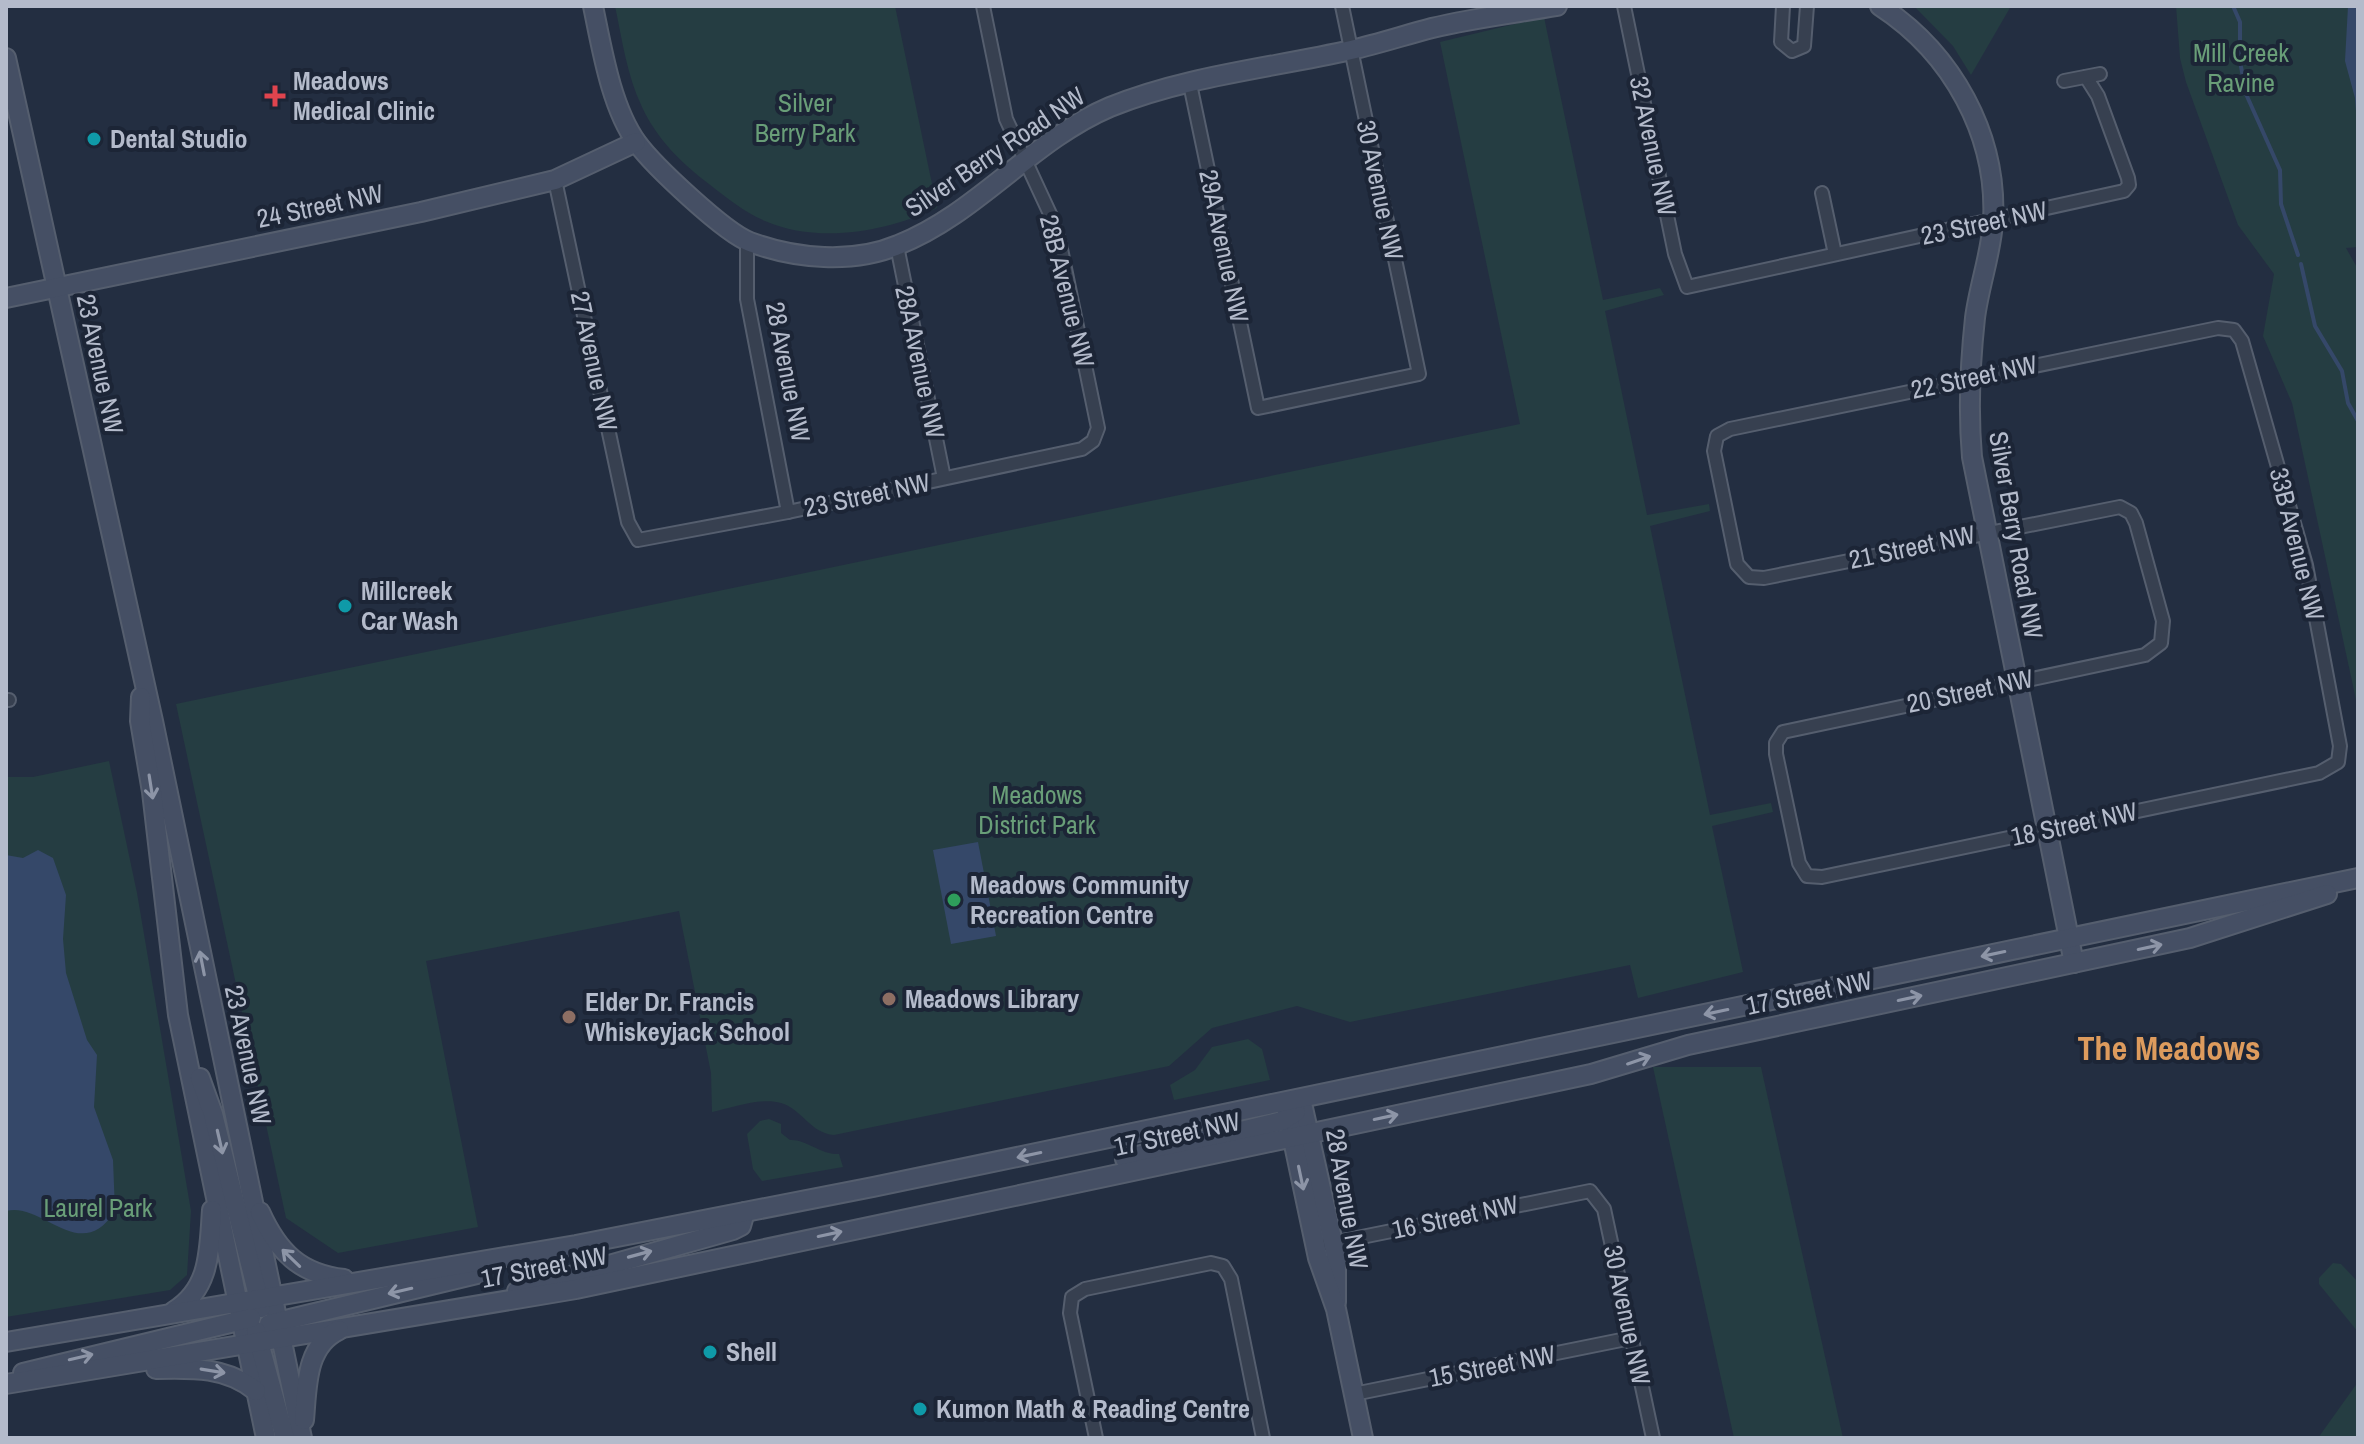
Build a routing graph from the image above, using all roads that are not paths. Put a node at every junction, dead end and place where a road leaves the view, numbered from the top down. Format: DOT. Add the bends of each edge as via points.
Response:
graph roads {
  1 [pos="593,6"];
  2 [pos="983,6"];
  3 [pos="1342,6"];
  4 [pos="1557,6"];
  5 [pos="1624,6"];
  6 [pos="1783,6"];
  7 [pos="1807,6"];
  8 [pos="1880,6"];
  9 [pos="1351,50"];
  10 [pos="6,58"];
  11 [pos="2100,74"];
  12 [pos="2086,77"];
  13 [pos="2064,81"];
  14 [pos="1190,84"];
  15 [pos="636,142"];
  16 [pos="1024,161"];
  17 [pos="555,180"];
  18 [pos="1822,193"];
  19 [pos="1993,222"];
  20 [pos="747,242"];
  21 [pos="897,246"];
  22 [pos="1835,254"];
  23 [pos="1684,285"];
  24 [pos="56,287"];
  25 [pos="6,298"];
  26 [pos="2234,330"];
  27 [pos="1971,378"];
  28 [pos="1258,408"];
  29 [pos="1093,441"];
  30 [pos="944,478"];
  31 [pos="788,512"];
  32 [pos="1985,532"];
  33 [pos="638,540"];
  34 [pos="1746,575"];
  35 [pos="2161,643"];
  36 [pos="142,682"];
  37 [pos="2016,682"];
  38 [pos="2338,762"];
  39 [pos="2047,830"];
  40 [pos="1807,876"];
  41 [pos="2352,879"];
  42 [pos="2069,938"];
  43 [pos="2074,963"];
  44 [pos="178,1015"];
  45 [pos="1295,1118"];
  46 [pos="248,1184"];
  47 [pos="214,1192"];
  48 [pos="1595,1194"];
  49 [pos="745,1212"];
  50 [pos="1325,1245"];
  51 [pos="556,1248"];
  52 [pos="362,1281"];
  53 [pos="237,1302"];
  54 [pos="486,1305"];
  55 [pos="172,1313"];
  56 [pos="261,1322"];
  57 [pos="352,1325"];
  58 [pos="1631,1338"];
  59 [pos="6,1342"];
  60 [pos="110,1369"];
  61 [pos="6,1382"];
  62 [pos="256,1391"];
  63 [pos="1354,1394"];
  64 [pos="266,1438"];
  65 [pos="285,1438"];
  66 [pos="302,1438"];
  67 [pos="1096,1438"];
  68 [pos="1263,1438"];
  69 [pos="1363,1438"];
  70 [pos="1653,1438"];
  1 -- 15 [label="main road, Silver Berry Road NW" via="608,77"];
  2 -- 16 [label="street, 28B Avenue NW" via="1006,119"];
  3 -- 9 [label="street, 30 Avenue NW"];
  4 -- 9 [label="main road, Silver Berry Road NW" via="1431,28"];
  5 -- 23 [label="street, 32 Avenue NW"];
  6 -- 7 [label="street" via="1781,42 1792,51 1804,46"];
  8 -- 19 [label="main road, Silver Berry Road NW" via="1948,67 1967,99 1986,156"];
  9 -- 14 [label="main road, Silver Berry Road NW"];
  9 -- 28 [label="street, 30 Avenue NW" via="1419,374"];
  10 -- 24 [label="main road, 23 Avenue NW"];
  11 -- 12 [label="street"];
  12 -- 13 [label="street"];
  12 -- 19 [label="street, 23 Street NW" via="2098,96 2129,185 2114,196"];
  14 -- 16 [label="main road, Silver Berry Road NW" via="1112,106"];
  14 -- 28 [label="street, 29A Avenue NW"];
  15 -- 17 [label="main road, 24 Street NW"];
  15 -- 20 [label="main road, Silver Berry Road NW"];
  16 -- 21 [label="main road, Silver Berry Road NW" via="965,207"];
  16 -- 29 [label="street, 28B Avenue NW" via="1060,244 1098,428"];
  17 -- 24 [label="main road, 24 Street NW"];
  17 -- 33 [label="street, 27 Avenue NW" via="628,522"];
  18 -- 22 [label="street"];
  19 -- 22 [label="street, 23 Street NW"];
  19 -- 27 [label="main road, Silver Berry Road NW" via="1975,317"];
  20 -- 21 [label="main road, Silver Berry Road NW" via="806,255 853,256"];
  20 -- 31 [label="street, 28 Avenue NW" via="747,299"];
  21 -- 30 [label="street, 28A Avenue NW"];
  22 -- 23 [label="street, 23 Street NW"];
  24 -- 25 [label="main road, 24 Street NW"];
  24 -- 36 [label="main road, 23 Avenue NW"];
  26 -- 27 [label="street, 22 Street NW" via="2218,328"];
  26 -- 38 [label="street, 33B Avenue NW" via="2242,341 2306,565 2340,746"];
  27 -- 32 [label="main road, Silver Berry Road NW" via="1972,457"];
  27 -- 34 [label="street, 22 Street NW" via="1717,436 1714,451 1737,564"];
  29 -- 30 [label="street, 23 Street NW" via="1082,449"];
  30 -- 31 [label="street, 23 Street NW"];
  31 -- 33 [label="street, 23 Street NW"];
  32 -- 34 [label="street, 21 Street NW" via="1764,578"];
  32 -- 35 [label="street, 21 Street NW" via="2108,507 2126,509 2136,523 2163,621"];
  32 -- 37 [label="main road, Silver Berry Road NW"];
  35 -- 37 [label="street, 20 Street NW" via="2145,655"];
  36 -- 44 [label="main road, 23 Avenue NW, one-way" via="140,721"];
  46 -- 36 [label="main road, 23 Avenue NW, one-way"];
  37 -- 39 [label="main road, Silver Berry Road NW"];
  37 -- 40 [label="street, 20 Street NW" via="1793,727 1778,737 1776,754 1799,863"];
  38 -- 39 [label="street, 18 Street NW" via="2319,773"];
  39 -- 40 [label="street, 18 Street NW"];
  39 -- 42 [label="main road, Silver Berry Road NW"];
  41 -- 42 [label="main road, 17 Street NW"];
  43 -- 41 [label="main road, 17 Street NW, one-way" via="2224,929 2327,894"];
  42 -- 43 [label="main road, Silver Berry Road NW"];
  42 -- 45 [label="main road, 17 Street NW, one-way"];
  45 -- 43 [label="main road, 17 Street NW, one-way" via="1591,1074 1688,1045"];
  44 -- 47 [label="main road, 23 Avenue NW"];
  44 -- 56 [label="main road, one-way" via="213,1114"];
  45 -- 49 [label="main road, 17 Street NW, one-way"];
  45 -- 50 [label="main road, 28 Avenue NW"];
  54 -- 45 [label="main road, 17 Street NW, one-way" via="1086,1179 1117,1161"];
  52 -- 46 [label="main road, one-way" via="316,1275 290,1260"];
  46 -- 56 [label="main road, 23 Avenue NW"];
  47 -- 53 [label="main road, 23 Avenue NW"];
  47 -- 55 [label="main road" via="203,1279 193,1297"];
  48 -- 50 [label="street, 16 Street NW" via="1584,1191"];
  48 -- 58 [label="street, 30 Avenue NW" via="1604,1209"];
  49 -- 51 [label="main road, 17 Street NW"];
  54 -- 49 [label="main road, one-way" via="541,1282 733,1230 743,1223"];
  50 -- 63 [label="main road, 28 Avenue NW"];
  51 -- 52 [label="main road, 17 Street NW"];
  51 -- 56 [label="main road, one-way" via="500,1269"];
  52 -- 56 [label="main road, 17 Street NW"];
  53 -- 55 [label="main road, 17 Street NW"];
  53 -- 56 [label="main road, 17 Street NW"];
  54 -- 57 [label="main road, 17 Street NW"];
  55 -- 59 [label="main road, 17 Street NW"];
  56 -- 57 [label="main road, 17 Street NW"];
  56 -- 60 [label="main road, 17 Street NW"];
  61 -- 56 [label="main road, one-way" via="56,1363"];
  56 -- 62 [label="main road, 23 Avenue NW"];
  56 -- 65 [label="main road"];
  56 -- 66 [label="main road, 23 Avenue NW"];
  57 -- 66 [label="main road" via="331,1334 314,1354"];
  58 -- 63 [label="street, 15 Street NW"];
  58 -- 70 [label="street, 30 Avenue NW"];
  60 -- 61 [label="main road, 17 Street NW"];
  60 -- 62 [label="main road, one-way" via="222,1372"];
  62 -- 64 [label="main road, 23 Avenue NW"];
  63 -- 69 [label="main road, 28 Avenue NW"];
  67 -- 68 [label="street" via="1070,1313 1072,1297 1085,1289 1206,1263 1223,1266 1231,1279"];
}
